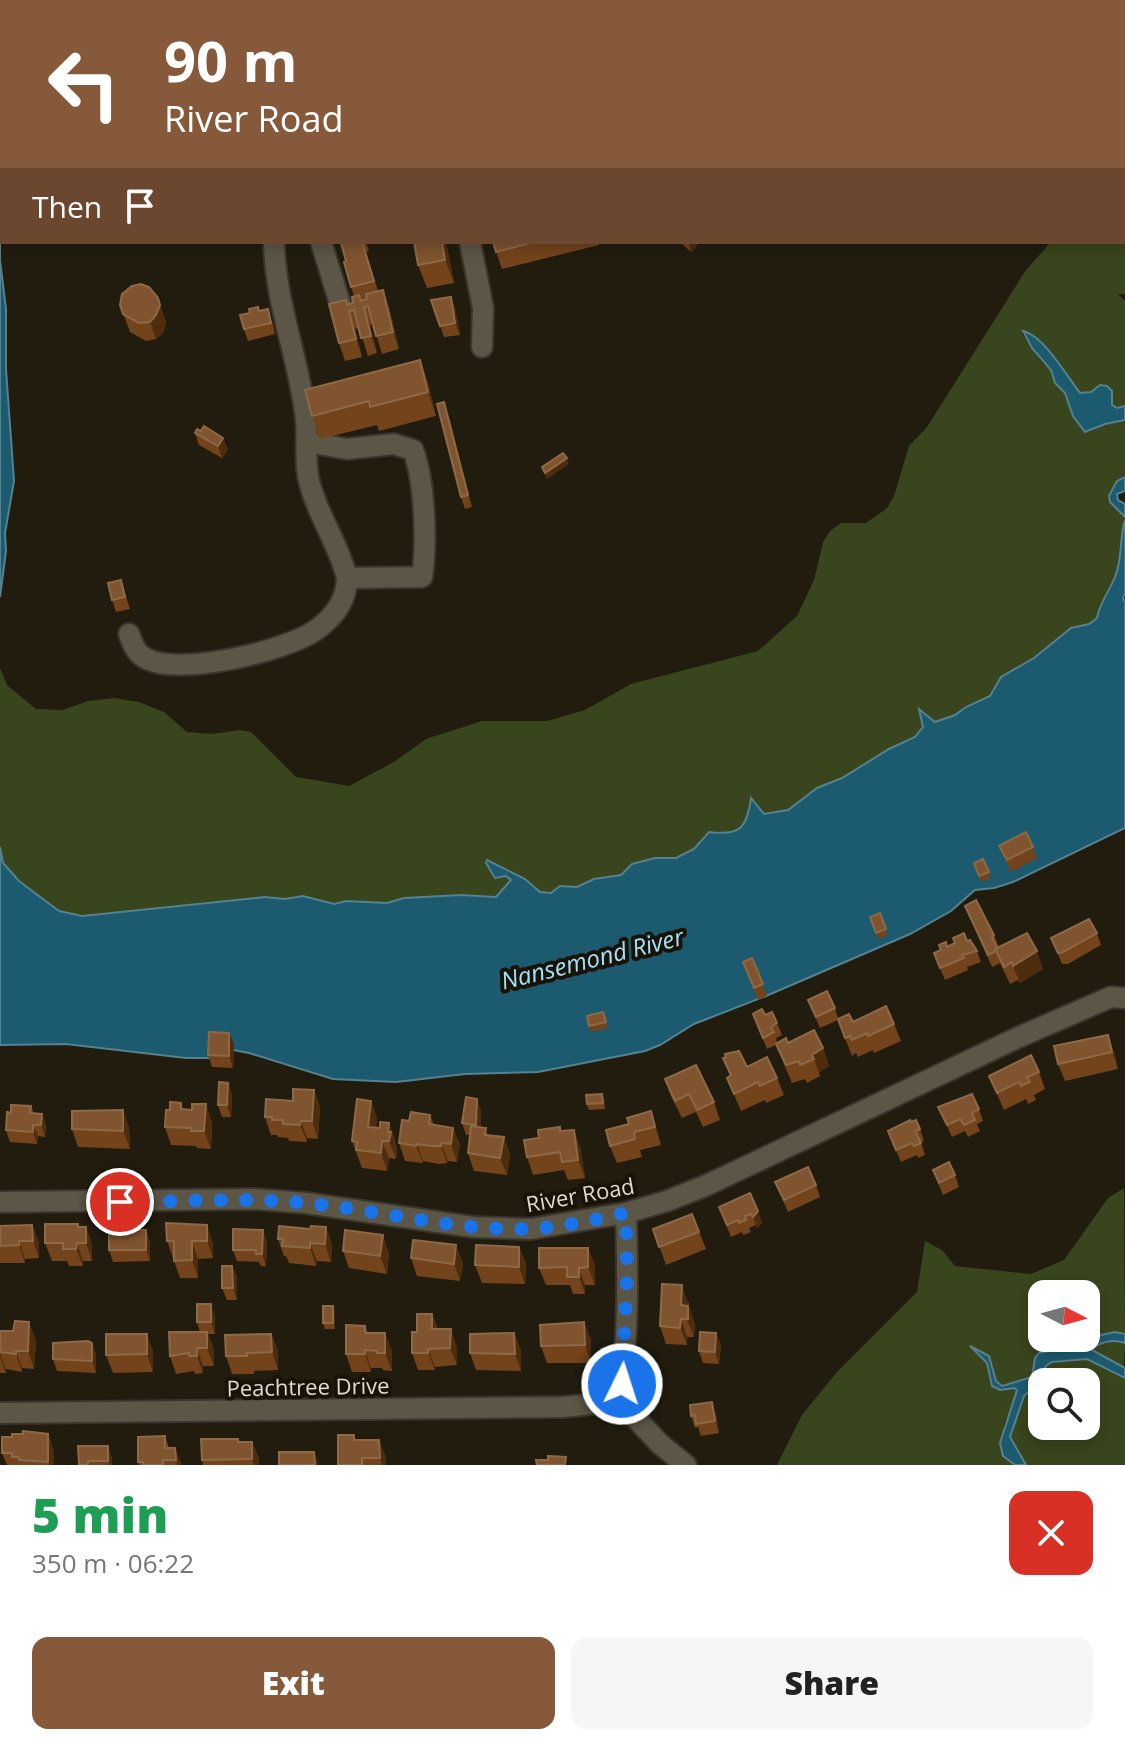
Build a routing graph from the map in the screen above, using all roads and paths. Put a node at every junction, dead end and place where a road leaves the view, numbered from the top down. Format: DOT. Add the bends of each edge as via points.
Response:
graph roads {
  1 [pos="274,244"];
  2 [pos="322,244"];
  3 [pos="470,244"];
  4 [pos="342,310"];
  5 [pos="482,347"];
  6 [pos="307,442"];
  7 [pos="347,578"];
  8 [pos="129,634"];
  9 [pos="1125,998"];
  10 [pos="0,1202"];
  11 [pos="626,1213"];
  12 [pos="615,1396"];
  13 [pos="0,1413"];
  14 [pos="686,1465"];
  1 -- 6 [label="street"];
  2 -- 4 [label="street"];
  3 -- 5 [label="street" via="483,308"];
  6 -- 7 [label="street" via="315,501"];
  6 -- 7 [label="street" via="347,449 394,444 413,450 418,463 422,577"];
  7 -- 8 [label="street" via="342,602 326,622 301,638 259,652 205,663 156,662 138,653"];
  9 -- 11 [label="street, River Road" via="1111,997 707,1185"];
  10 -- 11 [label="street, River Road" via="254,1199 509,1229"];
  11 -- 12 [label="street" via="624,1354 622,1384"];
  12 -- 13 [label="street, Peachtree Drive" via="563,1407"];
  12 -- 14 [label="street"];
}
